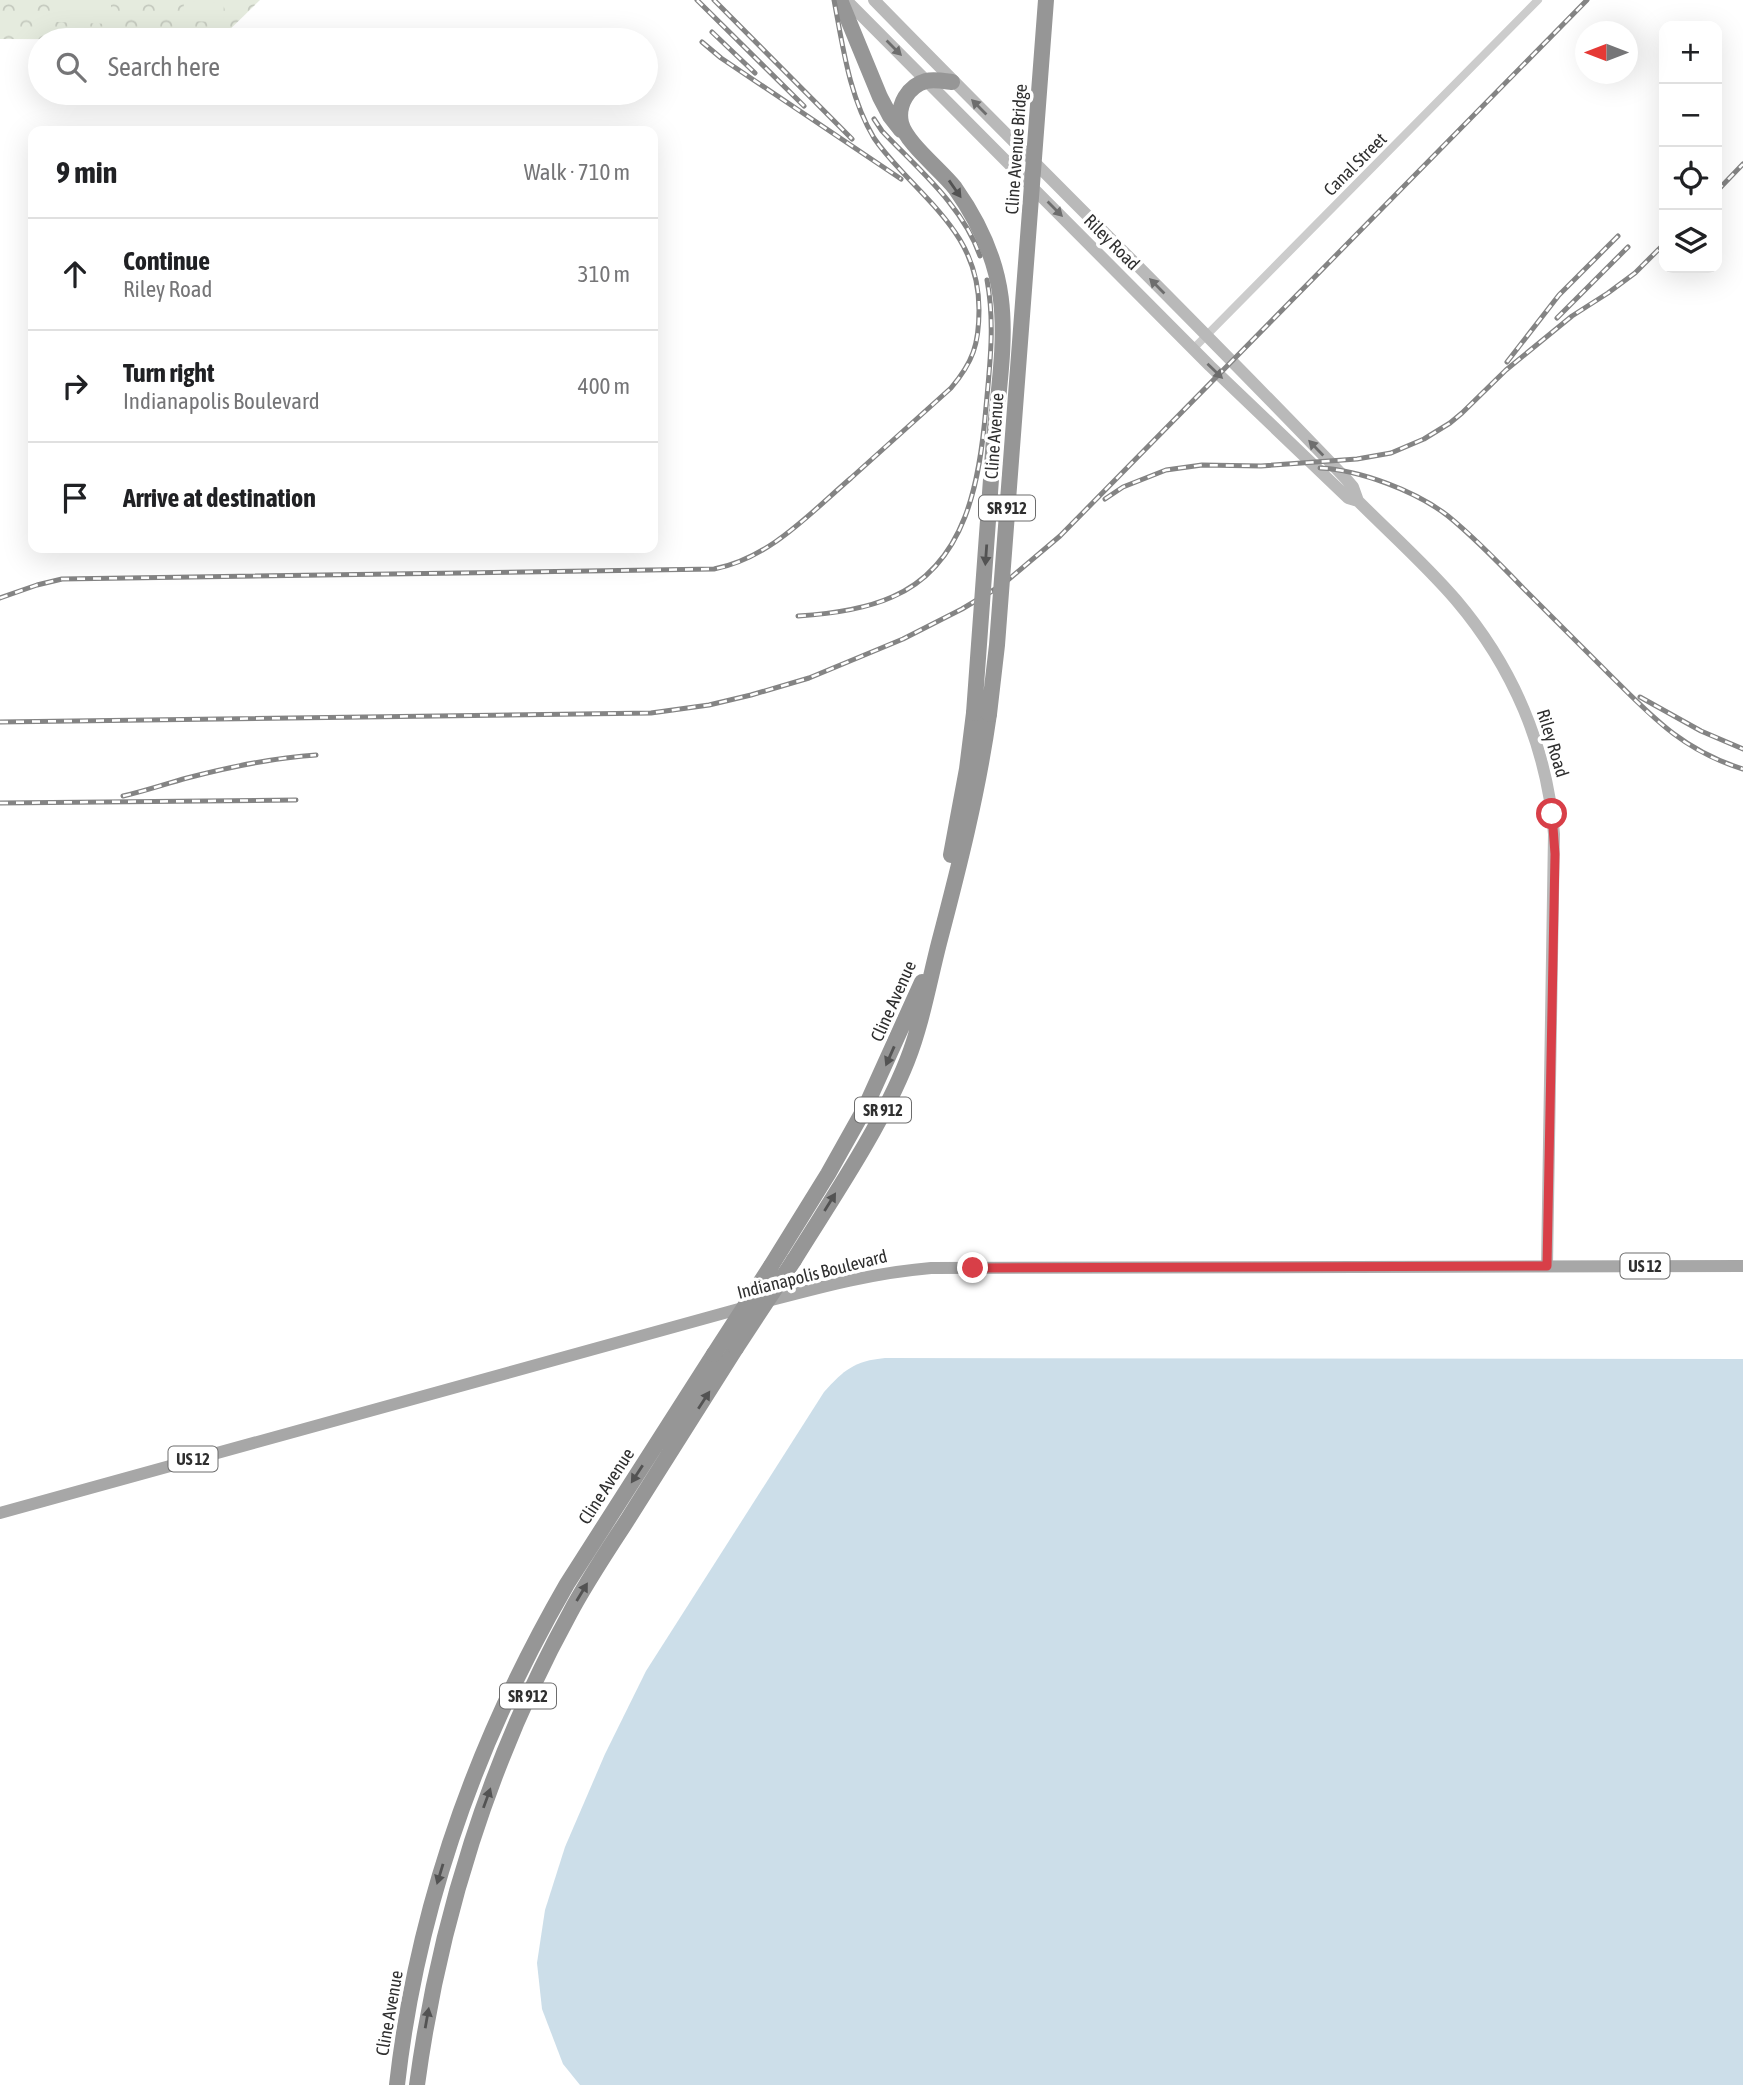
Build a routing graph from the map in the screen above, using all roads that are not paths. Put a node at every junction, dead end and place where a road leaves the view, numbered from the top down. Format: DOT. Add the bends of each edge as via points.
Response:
graph roads {
  1 [pos="840,0"];
  2 [pos="846,0"];
  3 [pos="874,0"];
  4 [pos="1046,0"];
  5 [pos="1538,0"];
  6 [pos="927,81"];
  7 [pos="952,82"];
  8 [pos="906,136"];
  9 [pos="1023,302"];
  10 [pos="1207,336"];
  11 [pos="1193,349"];
  12 [pos="1359,500"];
  13 [pos="982,714"];
  14 [pos="938,945"];
  15 [pos="917,993"];
  16 [pos="1547,1266"];
  17 [pos="1743,1266"];
  18 [pos="0,1513"];
  19 [pos="397,2085"];
  20 [pos="417,2085"];
  1 -- 8 [label="highway" via="880,97"];
  2 -- 6 [label="main road, Riley Road, one-way"];
  3 -- 7 [label="main road, Riley Road"];
  4 -- 9 [label="highway, Cline Avenue Bridge / SR 912, bridge"];
  5 -- 10 [label="street, Canal Street"];
  6 -- 7 [label="highway"];
  6 -- 8 [label="highway" via="903,99 901,122"];
  6 -- 11 [label="main road, Riley Road, one-way"];
  10 -- 7 [label="main road, Riley Road, one-way"];
  8 -- 13 [label="highway, one-way, bridge" via="966,205 986,240 1002,297"];
  9 -- 13 [label="highway, Cline Avenue / SR 912, bridge" via="997,645"];
  10 -- 11 [label="street, Canal Street"];
  12 -- 10 [label="main road, Riley Road, one-way" via="1347,480"];
  11 -- 12 [label="main road, Riley Road, one-way" via="1348,498"];
  12 -- 16 [label="main road, Riley Road" via="1454,597 1489,643 1525,711 1546,773 1555,854"];
  13 -- 14 [label="highway, Cline Avenue / SR 912" via="972,811"];
  13 -- 15 [label="highway"];
  14 -- 15 [label="highway, Cline Avenue / SR 912"];
  20 -- 14 [label="highway, Cline Avenue / SR 912, one-way, bridge" via="441,1948 457,1889 527,1699 586,1586 872,1134 907,1062"];
  15 -- 19 [label="highway, Cline Avenue / SR 912, one-way, bridge" via="865,1108 828,1174 567,1584 522,1666 453,1833 412,1988"];
  16 -- 17 [label="main road, Indianapolis Boulevard / US 12"];
  16 -- 18 [label="main road, Indianapolis Boulevard / US 12" via="931,1268 890,1272 845,1280"];
}
